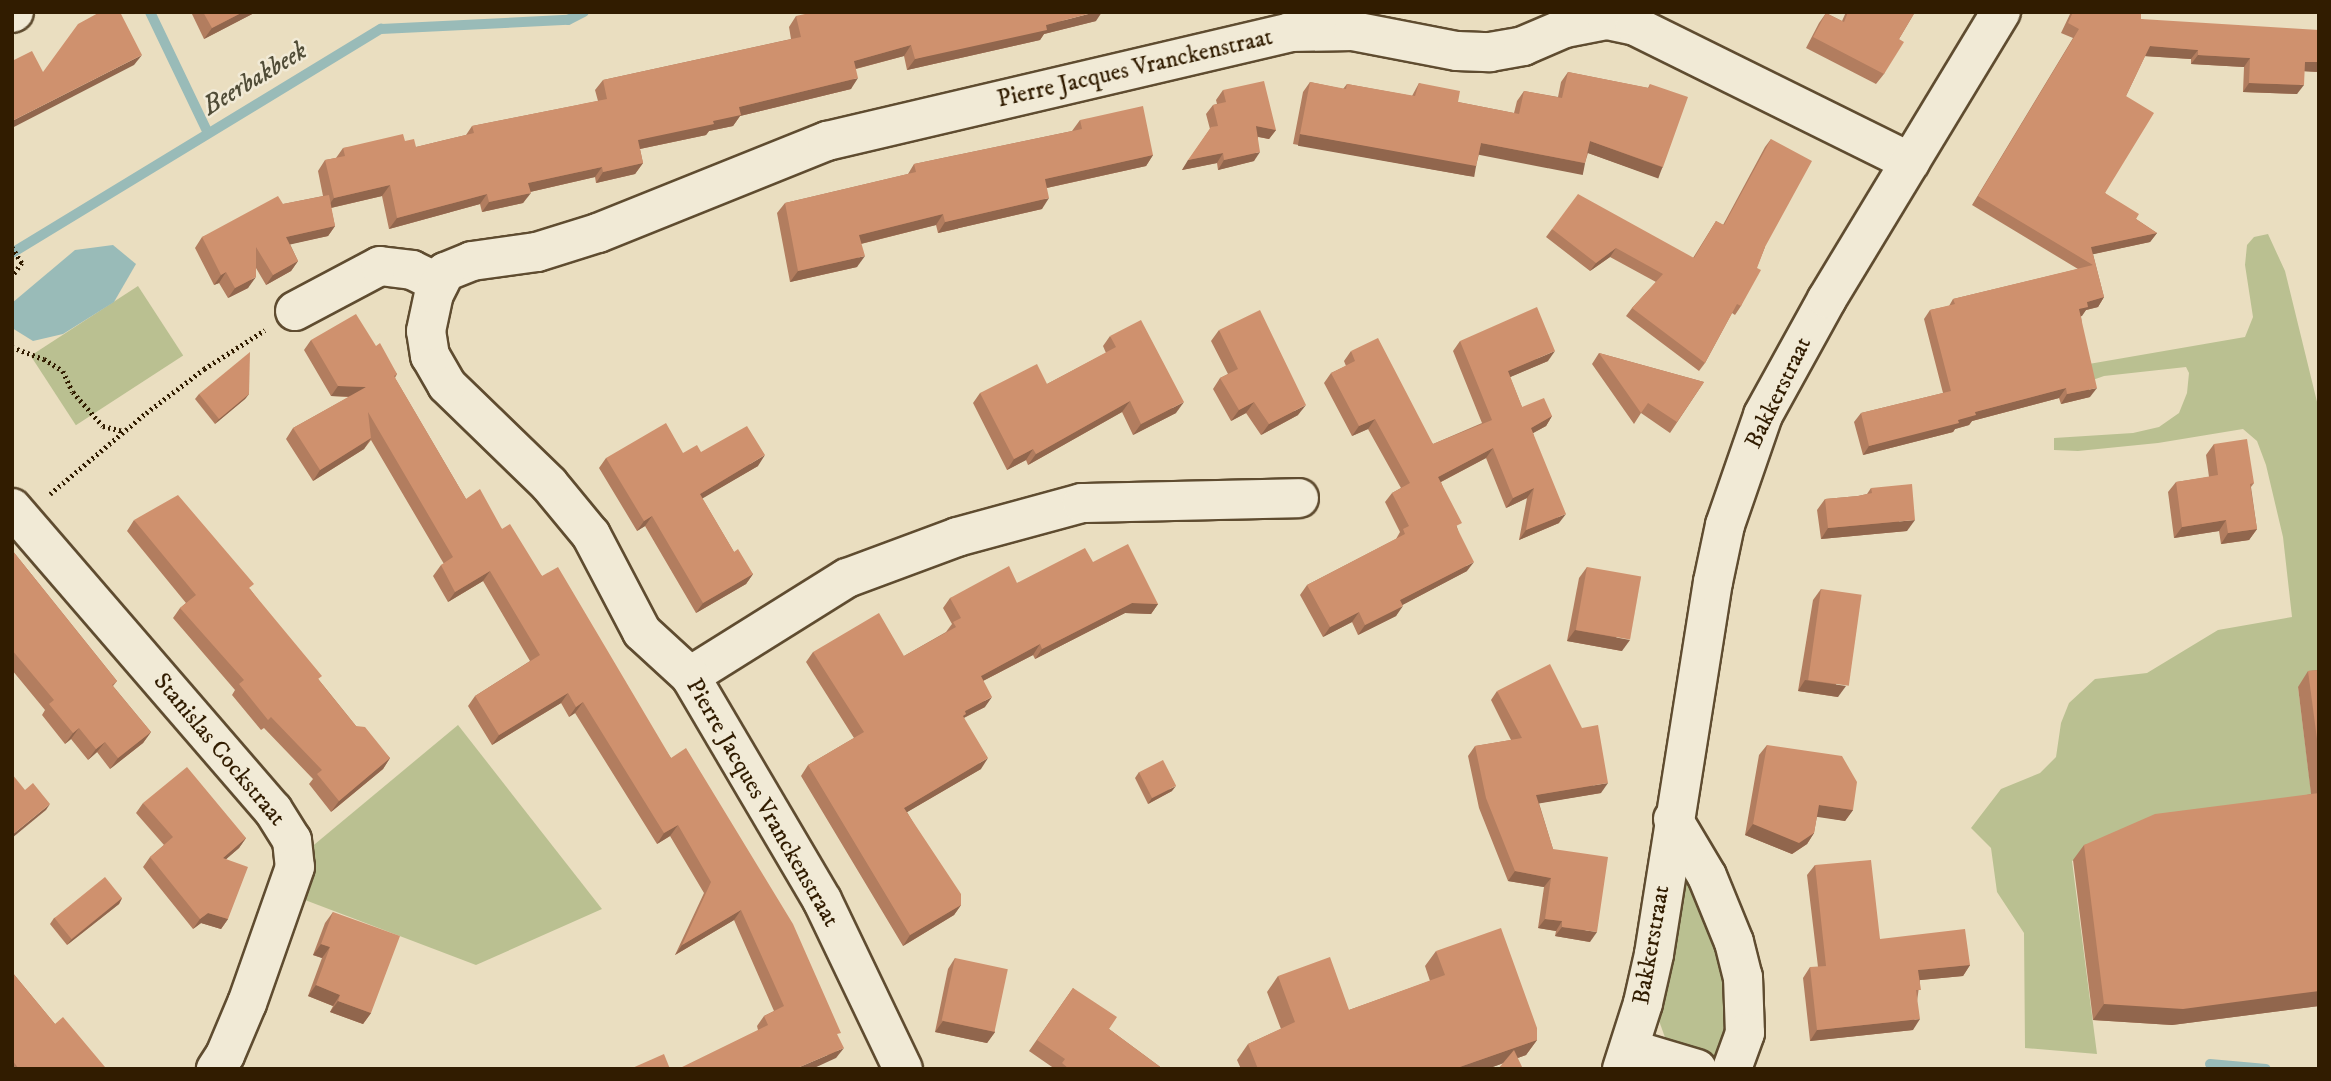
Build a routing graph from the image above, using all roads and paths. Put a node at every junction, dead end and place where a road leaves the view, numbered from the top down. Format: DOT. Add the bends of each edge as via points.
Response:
graph roads {
  1 [pos="2001,12"];
  2 [pos="1910,162"];
  3 [pos="12,247"];
  4 [pos="12,277"];
  5 [pos="439,283"];
  6 [pos="295,311"];
  7 [pos="12,347"];
  8 [pos="124,432"];
  9 [pos="1299,498"];
  10 [pos="17,513"];
  11 [pos="690,676"];
  12 [pos="1673,819"];
  13 [pos="1626,1059"];
  14 [pos="216,1069"];
  15 [pos="903,1069"];
  16 [pos="1696,1069"];
  17 [pos="1732,1069"];
  18 [pos="2000,1069"];
  19 [pos="2060,1069"];
  1 -- 2 [label="street, Bakkerstraat"];
  2 -- 5 [label="street, Pierre Jacques Vranckenstraat" via="1635,26 1607,20 1490,52 1457,51 1353,31 1290,32 827,141 598,233 537,252 472,261 445,272"];
  2 -- 12 [label="street, Bakkerstraat" via="1763,415 1725,525"];
  3 -- 4 [label="path" via="22,263"];
  5 -- 6 [label="street" via="412,270 380,266"];
  5 -- 11 [label="street, Pierre Jacques Vranckenstraat" via="426,331 430,356 447,385 549,484 591,535 642,632"];
  6 -- 8 [label="path" via="204,369"];
  7 -- 8 [label="path" via="63,371 73,392 103,426"];
  8 -- 10 [label="path"];
  9 -- 11 [label="street" via="1082,503 957,537 847,578"];
  10 -- 14 [label="street, Stanislas Cockstraat" via="273,810 292,840 295,867 247,1003"];
  11 -- 15 [label="street, Pierre Jacques Vranckenstraat" via="822,900"];
  12 -- 13 [label="street, Bakkerstraat" via="1654,954"];
  12 -- 17 [label="street, Bakkerstraat" via="1707,876 1743,977 1745,1033"];
  13 -- 16 [label="street"];
  18 -- 19 [label="path"];
}
